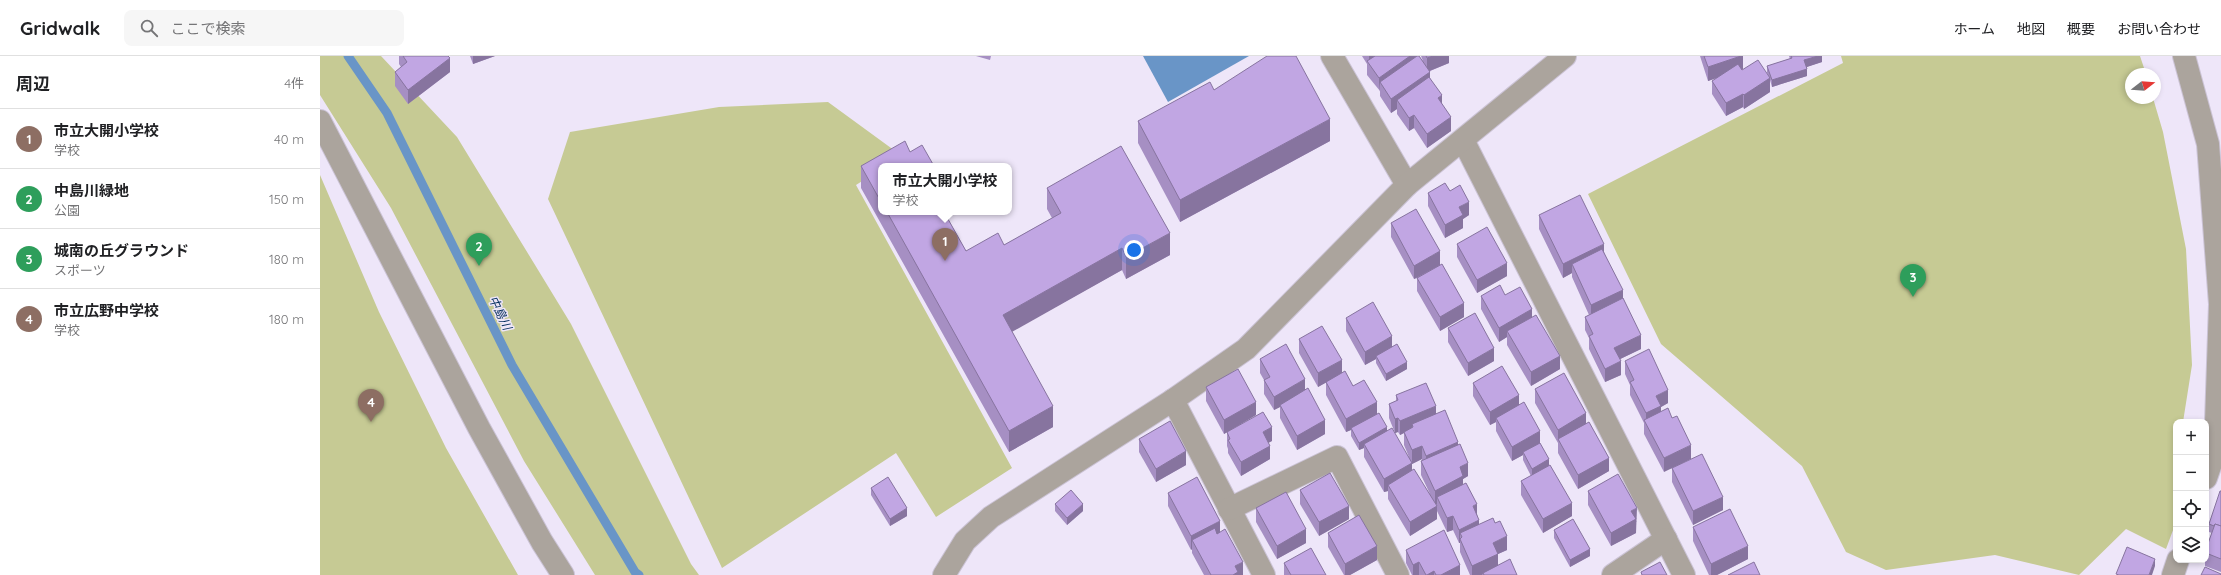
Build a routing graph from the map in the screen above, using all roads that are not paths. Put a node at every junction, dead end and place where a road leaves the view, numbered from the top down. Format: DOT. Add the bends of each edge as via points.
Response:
graph roads {
  1 [pos="1332,56"];
  2 [pos="1565,56"];
  3 [pos="2184,56"];
  4 [pos="320,121"];
  5 [pos="1463,140"];
  6 [pos="1407,185"];
  7 [pos="2221,304"];
  8 [pos="1173,400"];
  9 [pos="2212,471"];
  10 [pos="1229,508"];
  11 [pos="1666,539"];
  12 [pos="2177,563"];
  13 [pos="562,575"];
  14 [pos="944,575"];
  15 [pos="1264,575"];
  16 [pos="1398,575"];
  17 [pos="1613,575"];
  18 [pos="1684,575"];
  19 [pos="2173,575"];
  1 -- 6 [label="street"];
  2 -- 5 [label="street"];
  3 -- 7 [label="street" via="2208,144"];
  4 -- 13 [label="street" via="479,428"];
  5 -- 6 [label="street"];
  5 -- 11 [label="street"];
  6 -- 8 [label="street" via="1246,349"];
  7 -- 9 [label="street"];
  8 -- 10 [label="street"];
  8 -- 14 [label="street" via="991,517 965,541"];
  10 -- 15 [label="street"];
  10 -- 16 [label="street" via="1337,457"];
  11 -- 17 [label="street"];
  11 -- 18 [label="street"];
  12 -- 19 [label="street"];
}
